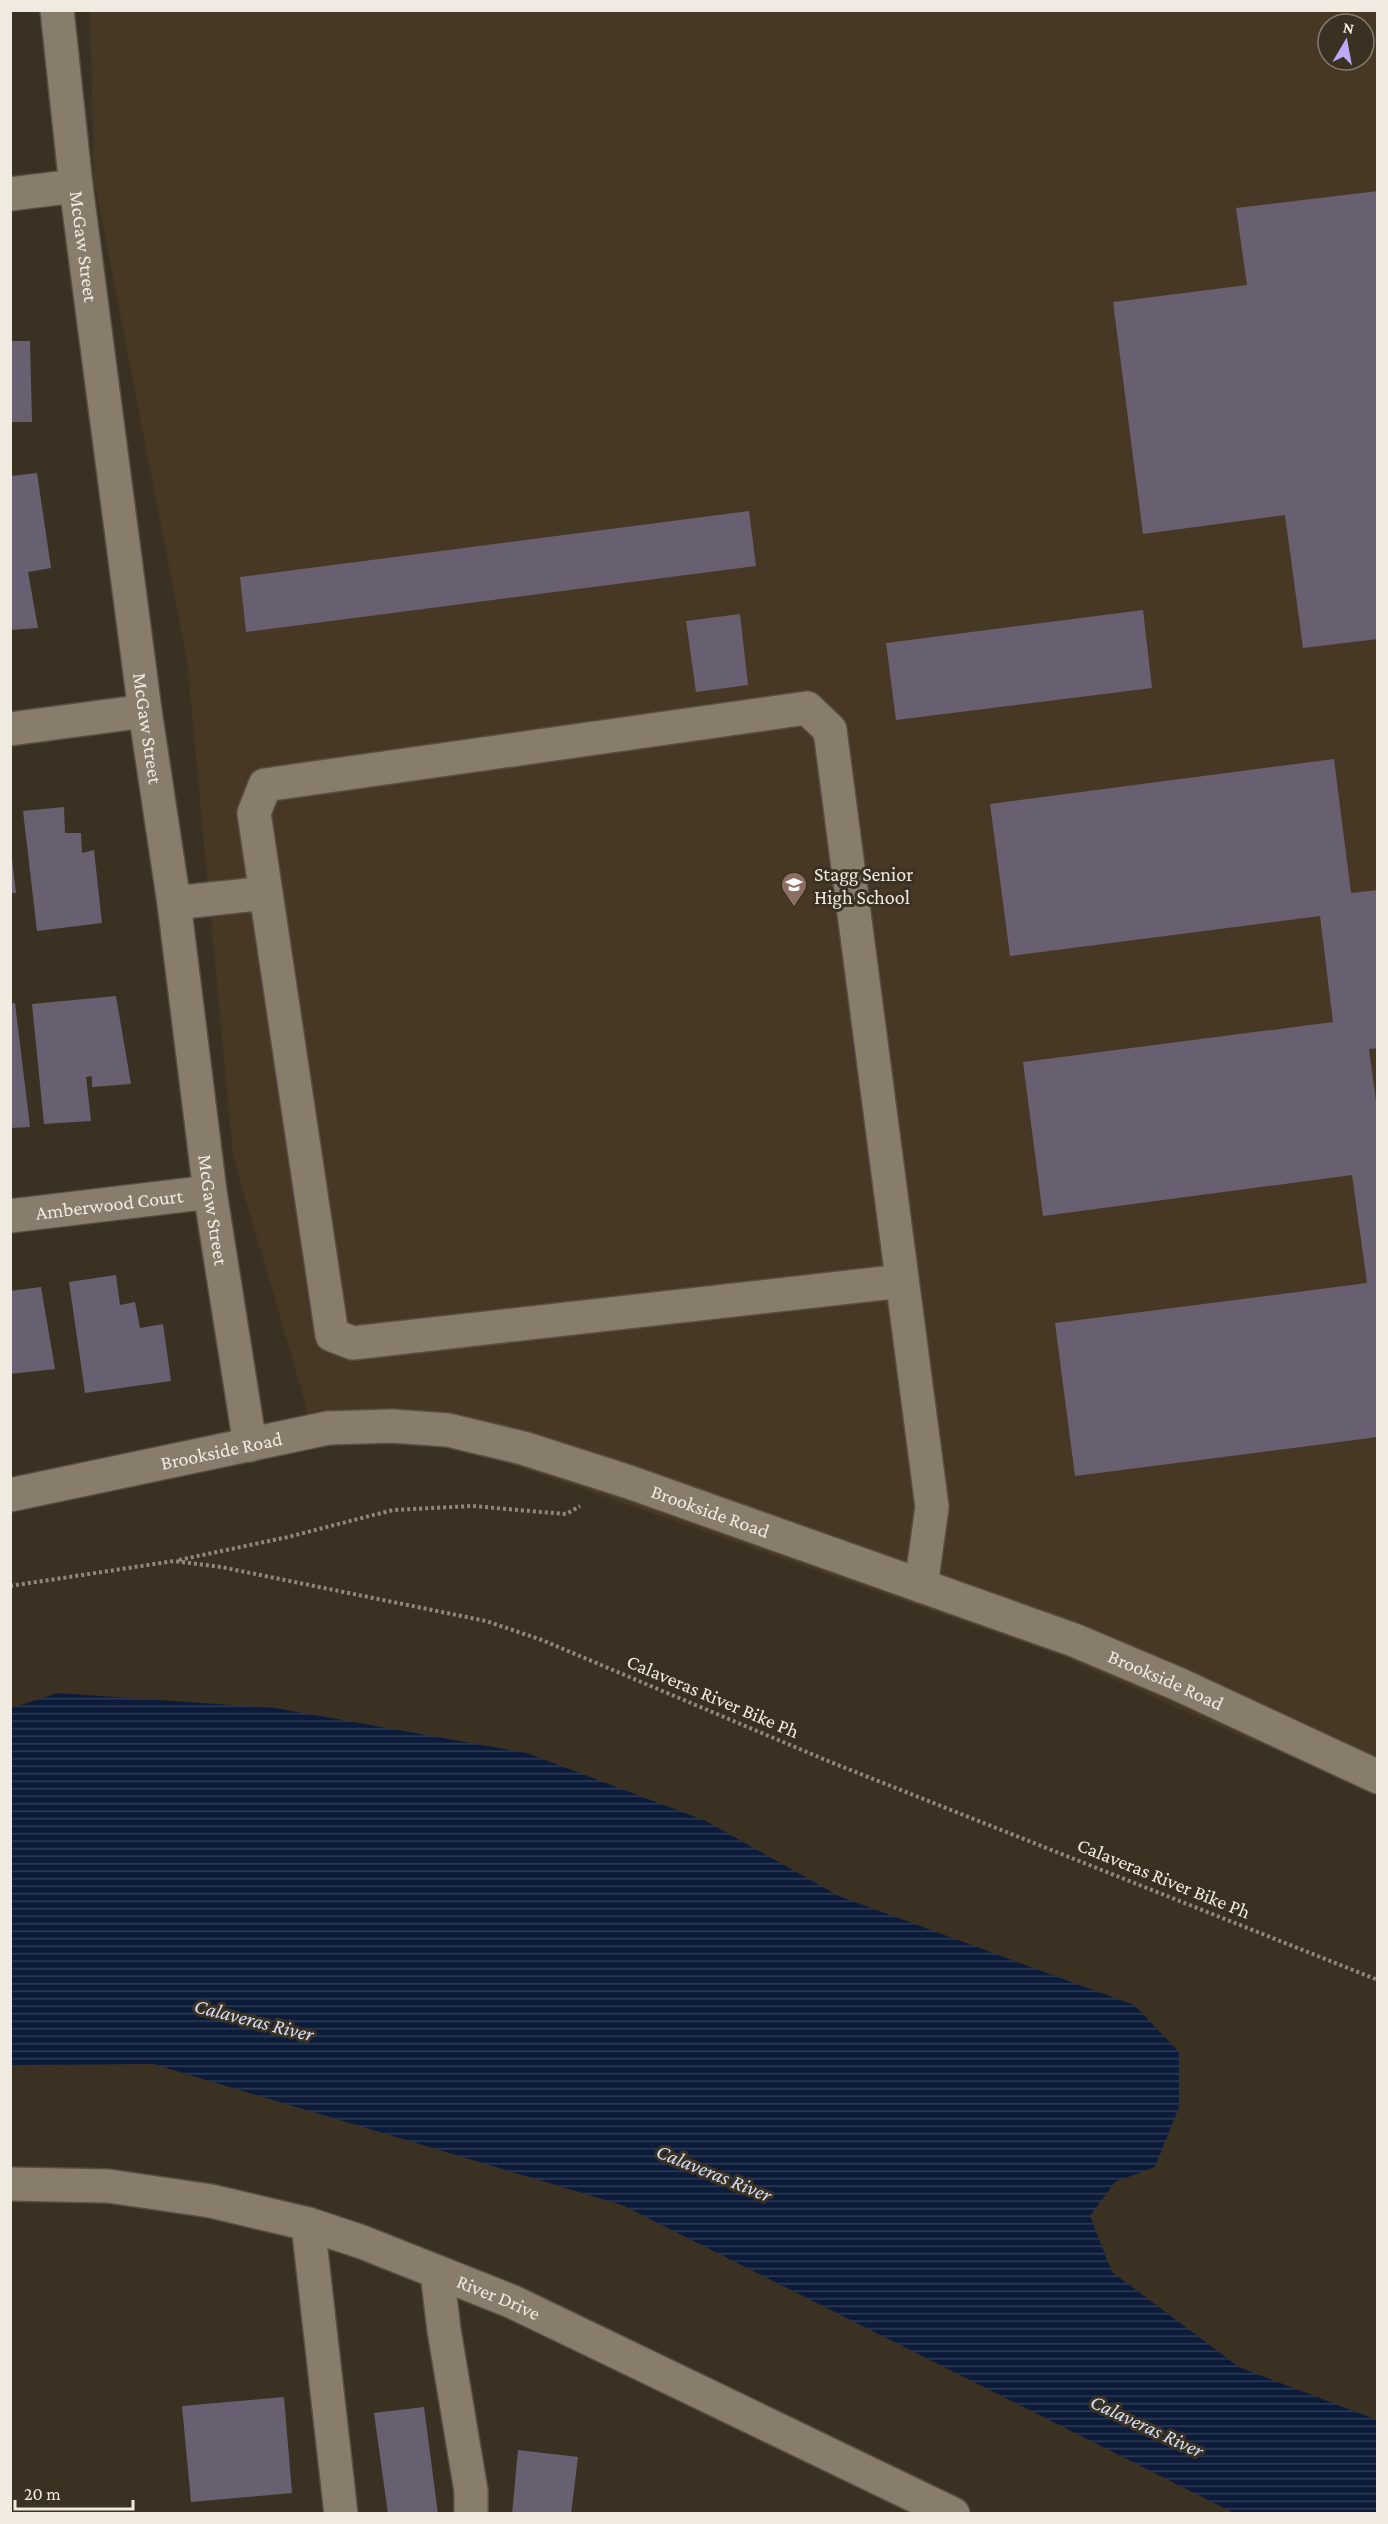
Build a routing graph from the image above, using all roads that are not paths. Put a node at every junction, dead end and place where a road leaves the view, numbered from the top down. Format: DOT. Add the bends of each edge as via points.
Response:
graph roads {
  1 [pos="57,10"];
  2 [pos="76,186"];
  3 [pos="10,194"];
  4 [pos="145,711"];
  5 [pos="10,729"];
  6 [pos="266,893"];
  7 [pos="174,903"];
  8 [pos="210,1192"];
  9 [pos="10,1216"];
  10 [pos="902,1281"];
  11 [pos="250,1445"];
  12 [pos="10,1495"];
  13 [pos="921,1586"];
  14 [pos="1377,1777"];
  15 [pos="10,2184"];
  16 [pos="308,2224"];
  17 [pos="437,2272"];
  18 [pos="341,2514"];
  19 [pos="471,2514"];
  20 [pos="953,2514"];
  1 -- 2 [label="street, McGaw Street"];
  2 -- 3 [label="street"];
  2 -- 4 [label="street, McGaw Street"];
  4 -- 5 [label="street"];
  4 -- 7 [label="street, McGaw Street"];
  6 -- 7 [label="street"];
  6 -- 10 [label="street" via="332,1335 353,1343"];
  6 -- 10 [label="street" via="254,813 265,784 807,708 830,730"];
  7 -- 8 [label="street, McGaw Street"];
  8 -- 9 [label="street, Amberwood Court"];
  8 -- 11 [label="street, McGaw Street"];
  10 -- 13 [label="street" via="932,1508"];
  11 -- 12 [label="street, Brookside Road"];
  11 -- 13 [label="street, Brookside Road" via="328,1428 392,1426 448,1430 523,1448 629,1482"];
  13 -- 14 [label="street, Brookside Road" via="1178,1684"];
  15 -- 16 [label="street, River Drive" via="108,2186 211,2201"];
  16 -- 17 [label="street, River Drive"];
  16 -- 18 [label="street"];
  17 -- 19 [label="street" via="471,2491"];
  17 -- 20 [label="street, River Drive" via="513,2302"];
}
